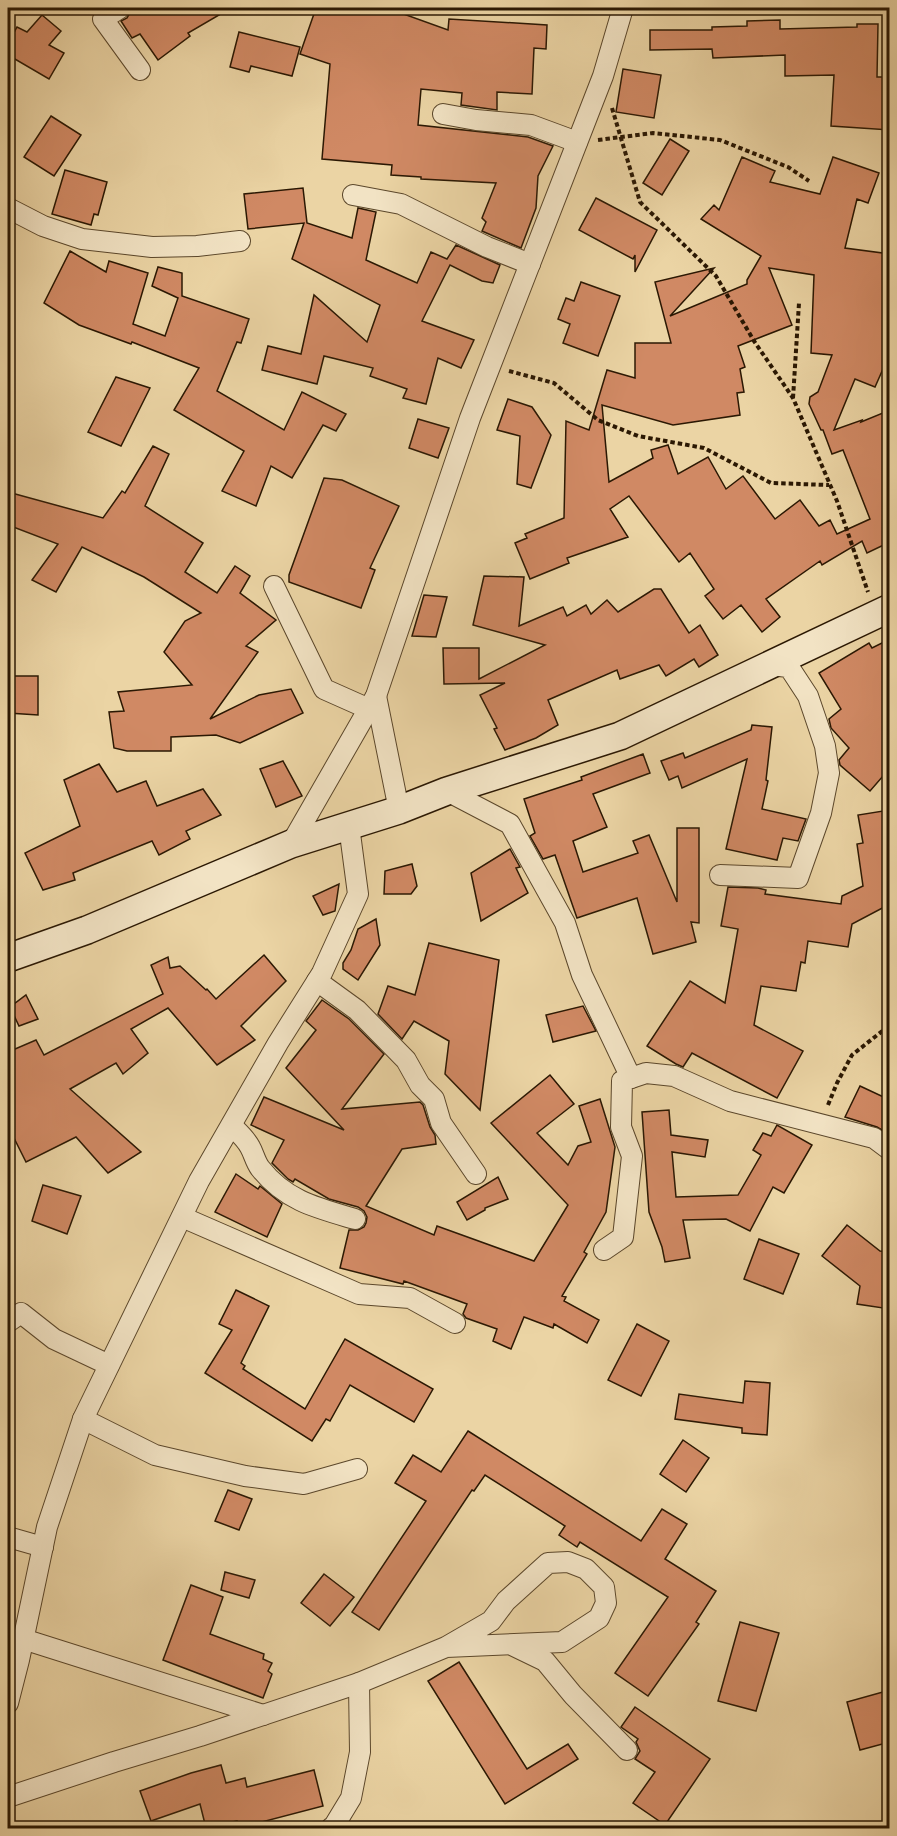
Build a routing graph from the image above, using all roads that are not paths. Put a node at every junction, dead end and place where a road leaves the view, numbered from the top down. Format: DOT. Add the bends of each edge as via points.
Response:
graph roads {
  1 [pos="120,8"];
  2 [pos="623,8"];
  3 [pos="140,69"];
  4 [pos="443,114"];
  5 [pos="577,142"];
  6 [pos="352,195"];
  7 [pos="8,208"];
  8 [pos="240,241"];
  9 [pos="530,264"];
  10 [pos="274,586"];
  11 [pos="885,613"];
  12 [pos="768,665"];
  13 [pos="372,702"];
  14 [pos="447,791"];
  15 [pos="399,810"];
  16 [pos="348,826"];
  17 [pos="291,844"];
  18 [pos="720,875"];
  19 [pos="8,958"];
  20 [pos="317,981"];
  21 [pos="631,1078"];
  22 [pos="232,1126"];
  23 [pos="890,1150"];
  24 [pos="476,1174"];
  25 [pos="182,1217"];
  26 [pos="355,1219"];
  27 [pos="604,1250"];
  28 [pos="8,1322"];
  29 [pos="455,1323"];
  30 [pos="109,1365"];
  31 [pos="83,1419"];
  32 [pos="357,1469"];
  33 [pos="8,1537"];
  34 [pos="43,1547"];
  35 [pos="28,1616"];
  36 [pos="8,1620"];
  37 [pos="23,1639"];
  38 [pos="511,1645"];
  39 [pos="446,1647"];
  40 [pos="359,1683"];
  41 [pos="8,1703"];
  42 [pos="263,1715"];
  43 [pos="627,1750"];
  44 [pos="8,1797"];
  45 [pos="331,1828"];
  1 -- 3 [label="street" via="103,19"];
  2 -- 5 [label="street" via="603,76"];
  4 -- 5 [label="street" via="531,125"];
  5 -- 9 [label="street"];
  6 -- 9 [label="street" via="401,204"];
  7 -- 8 [label="street" via="43,226 82,239 152,247"];
  9 -- 13 [label="street" via="467,429"];
  10 -- 13 [label="street" via="324,689"];
  11 -- 12 [label="main road"];
  12 -- 14 [label="main road" via="621,736"];
  12 -- 18 [label="street" via="789,667 808,696 825,746 829,773 821,813 798,878"];
  13 -- 15 [label="street"];
  13 -- 17 [label="street"];
  14 -- 15 [label="main road"];
  14 -- 21 [label="street" via="510,824 565,923 582,975"];
  15 -- 16 [label="main road"];
  16 -- 17 [label="main road"];
  16 -- 20 [label="street" via="358,894"];
  17 -- 19 [label="main road" via="87,930"];
  20 -- 22 [label="street"];
  20 -- 24 [label="street" via="357,1010 406,1060 420,1085 434,1099 441,1123"];
  21 -- 23 [label="street" via="646,1073 674,1076 730,1101 874,1138"];
  21 -- 27 [label="street" via="622,1081 621,1127 632,1155 623,1237"];
  22 -- 25 [label="street"];
  22 -- 26 [label="street" via="275,1185 293,1198"];
  25 -- 29 [label="street" via="359,1294 410,1298"];
  25 -- 30 [label="street"];
  28 -- 30 [label="street" via="21,1313 54,1339"];
  30 -- 31 [label="street"];
  31 -- 32 [label="street" via="155,1455 245,1476 304,1484"];
  31 -- 34 [label="street"];
  33 -- 34 [label="street"];
  34 -- 35 [label="street"];
  35 -- 36 [label="street"];
  35 -- 37 [label="street"];
  37 -- 41 [label="street"];
  37 -- 42 [label="street"];
  38 -- 39 [label="street"];
  38 -- 39 [label="street" via="562,1642 599,1618 606,1603 604,1587 586,1569 568,1562 548,1563 490,1621"];
  38 -- 43 [label="street" via="545,1661"];
  39 -- 40 [label="street"];
  40 -- 42 [label="street"];
  40 -- 45 [label="street" via="360,1752 351,1798"];
  42 -- 44 [label="street"];
}
